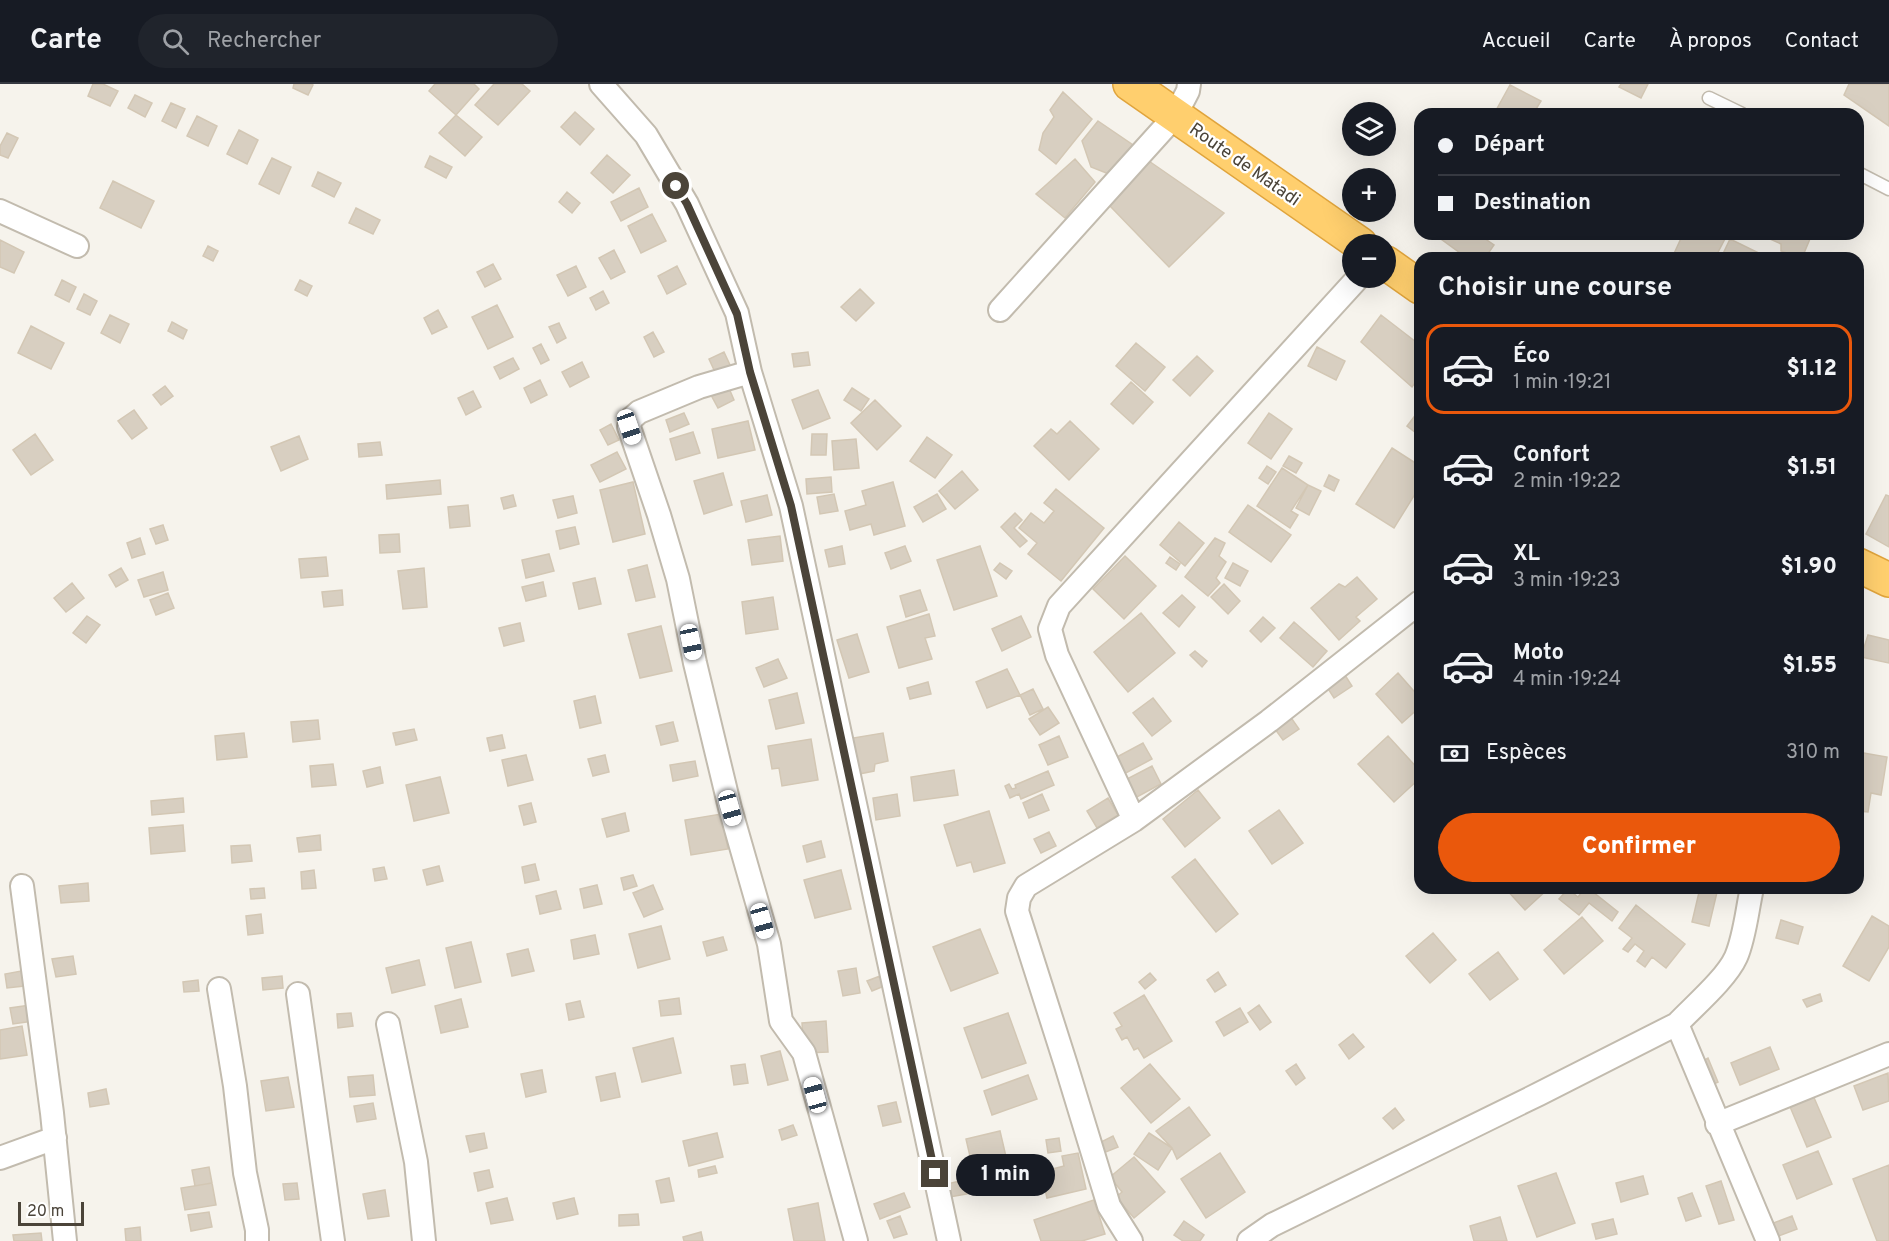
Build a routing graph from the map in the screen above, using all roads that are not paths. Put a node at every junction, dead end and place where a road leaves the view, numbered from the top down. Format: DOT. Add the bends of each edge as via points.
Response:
graph roads {
  1 [pos="601,84"];
  2 [pos="1130,84"];
  3 [pos="1189,84"];
  4 [pos="1709,98"];
  5 [pos="1730,108"];
  6 [pos="1175,116"];
  7 [pos="1864,176"];
  8 [pos="1889,189"];
  9 [pos="0,211"];
  10 [pos="1346,234"];
  11 [pos="77,246"];
  12 [pos="1396,270"];
  13 [pos="1414,283"];
  14 [pos="1349,288"];
  15 [pos="1000,310"];
  16 [pos="750,372"];
  17 [pos="1864,568"];
  18 [pos="1889,580"];
  19 [pos="1414,607"];
  20 [pos="1134,820"];
  21 [pos="22,886"];
  22 [pos="1751,894"];
  23 [pos="219,989"];
  24 [pos="298,994"];
  25 [pos="388,1024"];
  26 [pos="1677,1024"];
  27 [pos="1889,1054"];
  28 [pos="1717,1124"];
  29 [pos="55,1138"];
  30 [pos="0,1158"];
  31 [pos="65,1241"];
  32 [pos="257,1241"];
  33 [pos="333,1241"];
  34 [pos="424,1241"];
  35 [pos="855,1241"];
  36 [pos="950,1241"];
  37 [pos="1131,1241"];
  38 [pos="1249,1241"];
  39 [pos="1768,1241"];
  1 -- 16 [label="street" via="646,135 687,204 737,314"];
  2 -- 6 [label="highway, Route de Matadi"];
  3 -- 6 [label="street"];
  4 -- 5 [label="lane"];
  6 -- 10 [label="highway, Route de Matadi"];
  6 -- 15 [label="street"];
  7 -- 8 [label="lane"];
  9 -- 11 [label="street"];
  12 -- 13 [label="highway"];
  14 -- 20 [label="street" via="1059,606 1050,629 1057,655"];
  16 -- 35 [label="street" via="699,387 639,412 629,427 678,579 730,808 769,944 781,1021 804,1053"];
  16 -- 36 [label="street" via="791,506"];
  17 -- 18 [label="highway"];
  19 -- 20 [label="street" via="1269,721"];
  20 -- 37 [label="street" via="1026,886 1018,898 1017,911 1109,1206"];
  21 -- 29 [label="street"];
  22 -- 26 [label="street" via="1735,958"];
  23 -- 32 [label="street"];
  24 -- 33 [label="street"];
  25 -- 34 [label="street" via="416,1162"];
  26 -- 28 [label="street"];
  26 -- 38 [label="street" via="1272,1225"];
  27 -- 28 [label="street"];
  28 -- 39 [label="street"];
  29 -- 30 [label="street"];
  29 -- 31 [label="street"];
}
